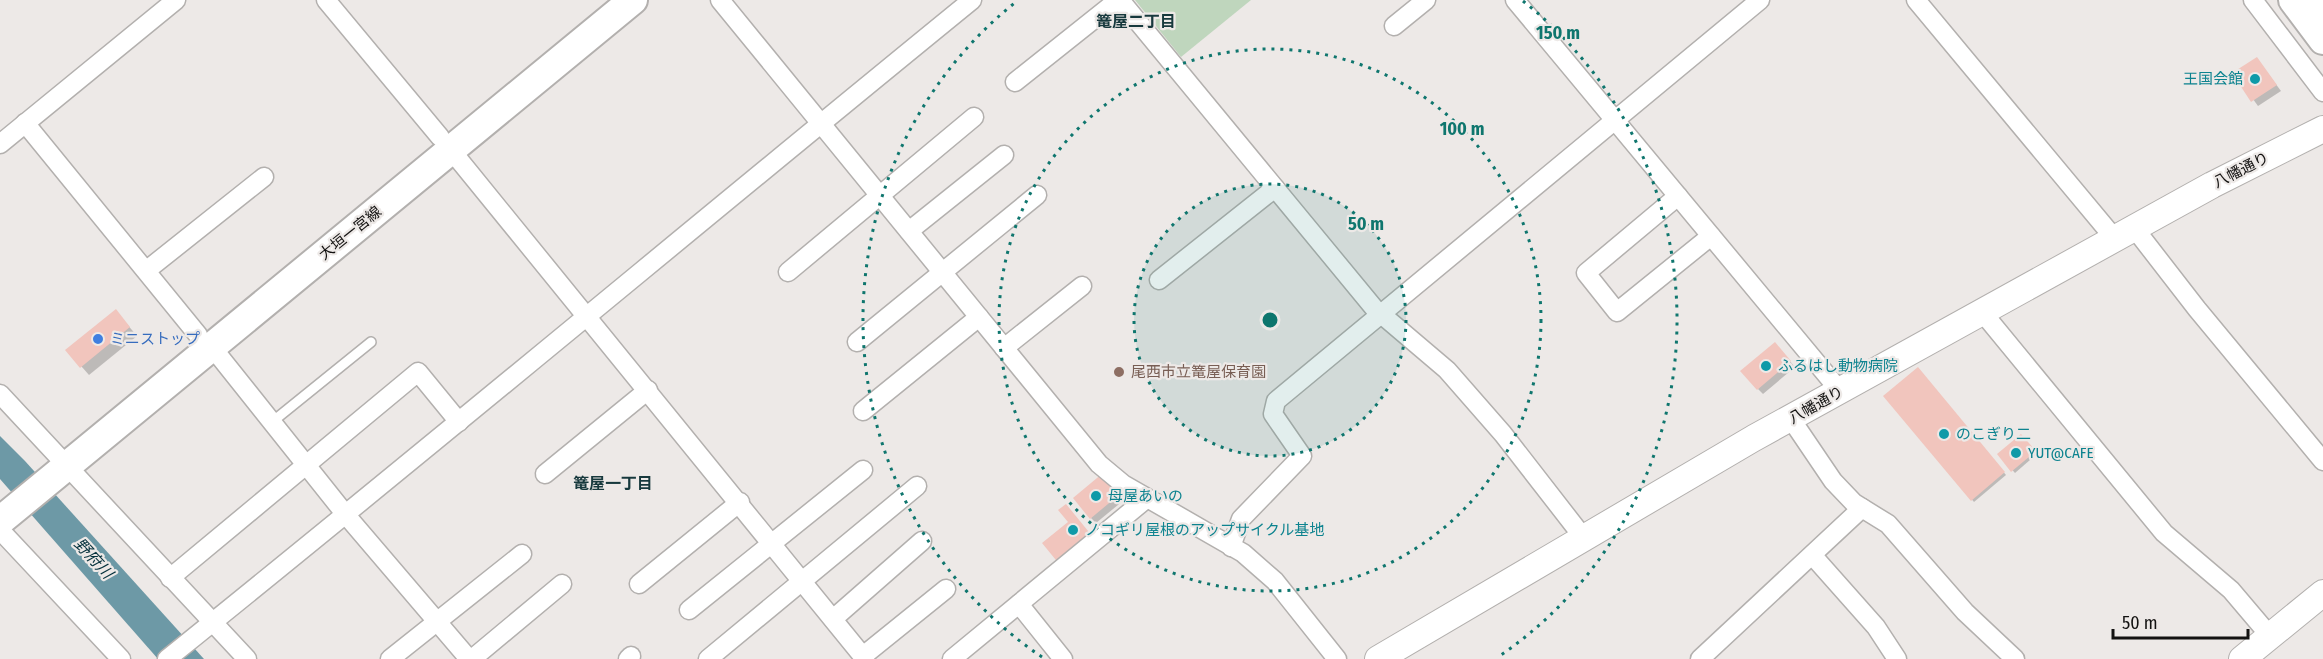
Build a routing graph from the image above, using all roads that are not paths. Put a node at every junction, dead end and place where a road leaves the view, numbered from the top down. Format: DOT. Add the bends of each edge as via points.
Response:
graph roads {
  1 [pos="176,0"];
  2 [pos="326,0"];
  3 [pos="608,0"];
  4 [pos="633,0"];
  5 [pos="720,0"];
  6 [pos="972,0"];
  7 [pos="1119,0"];
  8 [pos="1426,0"];
  9 [pos="1515,0"];
  10 [pos="1759,0"];
  11 [pos="1916,0"];
  12 [pos="2258,5"];
  13 [pos="2306,6"];
  14 [pos="1394,26"];
  15 [pos="2323,40"];
  16 [pos="1015,82"];
  17 [pos="2323,92"];
  18 [pos="974,117"];
  19 [pos="1615,120"];
  20 [pos="25,123"];
  21 [pos="820,123"];
  22 [pos="2323,129"];
  23 [pos="446,143"];
  24 [pos="0,144"];
  25 [pos="1004,156"];
  26 [pos="264,177"];
  27 [pos="1275,188"];
  28 [pos="1037,195"];
  29 [pos="880,196"];
  30 [pos="1678,196"];
  31 [pos="909,231"];
  32 [pos="2125,234"];
  33 [pos="1711,236"];
  34 [pos="147,270"];
  35 [pos="789,272"];
  36 [pos="943,272"];
  37 [pos="1159,279"];
  38 [pos="1082,286"];
  39 [pos="1983,313"];
  40 [pos="586,314"];
  41 [pos="1381,314"];
  42 [pos="979,317"];
  43 [pos="205,341"];
  44 [pos="371,342"];
  45 [pos="856,342"];
  46 [pos="1004,348"];
  47 [pos="648,390"];
  48 [pos="1840,391"];
  49 [pos="0,394"];
  50 [pos="863,411"];
  51 [pos="1791,419"];
  52 [pos="459,422"];
  53 [pos="272,423"];
  54 [pos="62,459"];
  55 [pos="2323,461"];
  56 [pos="307,466"];
  57 [pos="863,470"];
  58 [pos="545,474"];
  59 [pos="916,486"];
  60 [pos="0,497"];
  61 [pos="1146,499"];
  62 [pos="740,502"];
  63 [pos="1862,508"];
  64 [pos="346,515"];
  65 [pos="0,521"];
  66 [pos="0,530"];
  67 [pos="1582,537"];
  68 [pos="922,541"];
  69 [pos="771,542"];
  70 [pos="1231,547"];
  71 [pos="522,554"];
  72 [pos="1813,556"];
  73 [pos="170,578"];
  74 [pos="802,581"];
  75 [pos="562,584"];
  76 [pos="639,584"];
  77 [pos="946,589"];
  78 [pos="2323,592"];
  79 [pos="1019,604"];
  80 [pos="689,610"];
  81 [pos="833,619"];
  82 [pos="438,621"];
  83 [pos="212,623"];
  84 [pos="2270,636"];
  85 [pos="864,658"];
  86 [pos="121,659"];
  87 [pos="167,659"];
  88 [pos="247,659"];
  89 [pos="390,659"];
  90 [pos="471,659"];
  91 [pos="708,659"];
  92 [pos="952,659"];
  93 [pos="1063,659"];
  94 [pos="1337,659"];
  95 [pos="1378,659"];
  96 [pos="1700,659"];
  97 [pos="1897,659"];
  98 [pos="2015,659"];
  99 [pos="2242,659"];
  1 -- 20 [label="street"];
  2 -- 23 [label="street"];
  3 -- 23 [label="main road, 大垣一宮線"];
  4 -- 23 [label="main road, 大垣一宮線"];
  5 -- 21 [label="street"];
  6 -- 21 [label="street"];
  7 -- 16 [label="street"];
  7 -- 27 [label="street"];
  8 -- 14 [label="street"];
  9 -- 19 [label="street"];
  10 -- 19 [label="street"];
  11 -- 32 [label="street"];
  12 -- 13 [label="street"];
  12 -- 17 [label="street"];
  13 -- 15 [label="main road"];
  18 -- 29 [label="street"];
  19 -- 30 [label="street"];
  19 -- 41 [label="street"];
  20 -- 24 [label="street"];
  20 -- 34 [label="street"];
  21 -- 29 [label="street"];
  21 -- 40 [label="street"];
  22 -- 32 [label="street, 八幡通り"];
  23 -- 40 [label="street"];
  23 -- 43 [label="main road, 大垣一宮線"];
  25 -- 31 [label="street"];
  26 -- 34 [label="street"];
  27 -- 37 [label="street"];
  27 -- 41 [label="street"];
  28 -- 36 [label="street"];
  29 -- 31 [label="street"];
  29 -- 35 [label="street"];
  30 -- 33 [label="street"];
  30 -- 33 [label="street" via="1586,273 1617,312"];
  31 -- 36 [label="street"];
  32 -- 39 [label="street, 八幡通り"];
  32 -- 55 [label="street" via="2197,309"];
  33 -- 48 [label="street"];
  34 -- 43 [label="street"];
  36 -- 42 [label="street"];
  36 -- 45 [label="street"];
  38 -- 46 [label="street"];
  39 -- 48 [label="street, 八幡通り"];
  39 -- 84 [label="street" via="2164,533 2231,590"];
  40 -- 47 [label="street"];
  40 -- 52 [label="street"];
  41 -- 67 [label="street" via="1447,370 1503,434"];
  41 -- 70 [label="street" via="1276,401 1273,414 1302,456 1241,519"];
  42 -- 46 [label="street"];
  42 -- 50 [label="street"];
  43 -- 53 [label="street"];
  43 -- 54 [label="main road, 大垣一宮線"];
  44 -- 53 [label="lane"];
  46 -- 61 [label="street" via="1099,464"];
  47 -- 58 [label="street"];
  47 -- 62 [label="street"];
  48 -- 51 [label="street, 八幡通り"];
  49 -- 54 [label="street"];
  51 -- 63 [label="street" via="1833,481"];
  51 -- 67 [label="street, 八幡通り"];
  52 -- 56 [label="street" via="418,372"];
  52 -- 64 [label="street"];
  53 -- 56 [label="street"];
  54 -- 60 [label="main road"];
  54 -- 65 [label="main road"];
  54 -- 73 [label="street"];
  56 -- 64 [label="street"];
  56 -- 73 [label="street"];
  57 -- 69 [label="street"];
  59 -- 74 [label="street"];
  61 -- 70 [label="street"];
  61 -- 79 [label="street"];
  62 -- 69 [label="street"];
  62 -- 76 [label="street"];
  63 -- 72 [label="street"];
  63 -- 98 [label="street" via="1888,524 1965,612"];
  64 -- 82 [label="street"];
  64 -- 83 [label="street"];
  66 -- 86 [label="street"];
  67 -- 95 [label="street, 八幡通り"];
  68 -- 81 [label="street"];
  69 -- 74 [label="street"];
  69 -- 80 [label="street"];
  70 -- 94 [label="street" via="1275,581"];
  71 -- 82 [label="street"];
  72 -- 96 [label="street"];
  72 -- 97 [label="street" via="1876,627"];
  73 -- 83 [label="street"];
  74 -- 81 [label="street"];
  74 -- 91 [label="street"];
  75 -- 90 [label="street"];
  77 -- 85 [label="street"];
  78 -- 84 [label="street"];
  79 -- 92 [label="street"];
  79 -- 93 [label="street"];
  81 -- 85 [label="street"];
  82 -- 89 [label="street"];
  82 -- 90 [label="street"];
  83 -- 87 [label="street"];
  83 -- 88 [label="street"];
  84 -- 99 [label="street"];
}
